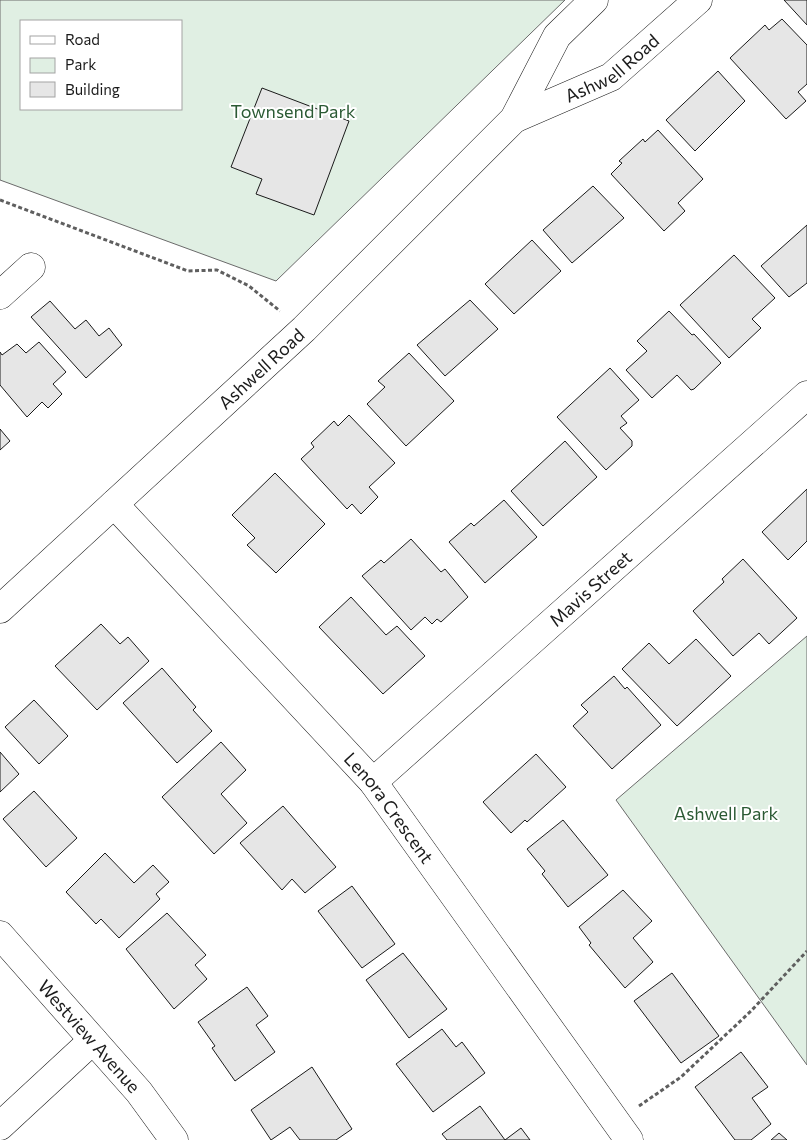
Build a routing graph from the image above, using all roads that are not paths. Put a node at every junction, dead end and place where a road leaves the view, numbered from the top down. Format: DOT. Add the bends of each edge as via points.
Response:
graph roads {
  1 [pos="594,0"];
  2 [pos="698,0"];
  3 [pos="514,118"];
  4 [pos="31,267"];
  5 [pos="0,295"];
  6 [pos="807,395"];
  7 [pos="114,504"];
  8 [pos="0,609"];
  9 [pos="373,782"];
  10 [pos="0,936"];
  11 [pos="93,1040"];
  12 [pos="0,1126"];
  13 [pos="622,1131"];
  14 [pos="174,1140"];
  1 -- 3 [label="street, Ashwell Road" via="557,36"];
  2 -- 3 [label="street, Ashwell Road" via="611,78"];
  3 -- 7 [label="street, Ashwell Road" via="304,329"];
  4 -- 5 [label="street"];
  6 -- 9 [label="street, Mavis Street"];
  7 -- 8 [label="street, Ashwell Road"];
  7 -- 9 [label="street, Lenora Crescent"];
  9 -- 13 [label="street, Lenora Crescent"];
  10 -- 11 [label="street, Westview Avenue"];
  11 -- 12 [label="street"];
  11 -- 14 [label="street, Westview Avenue" via="139,1092"];
}
